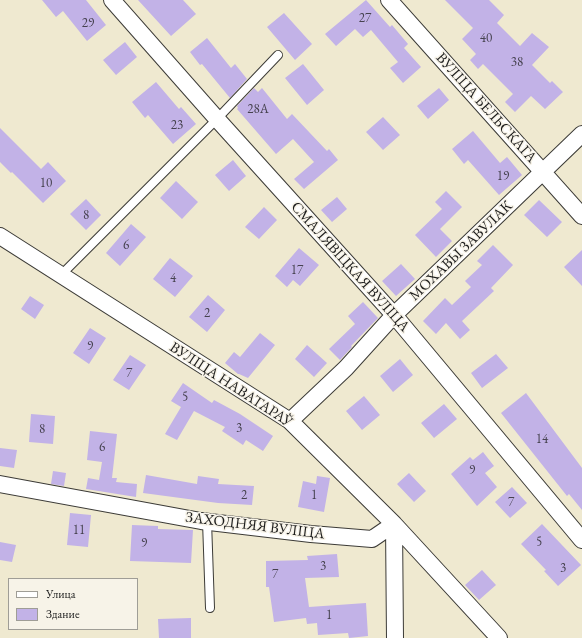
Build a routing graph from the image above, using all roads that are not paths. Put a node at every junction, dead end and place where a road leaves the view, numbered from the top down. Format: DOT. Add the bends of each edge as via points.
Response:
graph roads {
  1 [pos="112,0"];
  2 [pos="389,0"];
  3 [pos="278,55"];
  4 [pos="217,119"];
  5 [pos="582,134"];
  6 [pos="543,171"];
  7 [pos="582,216"];
  8 [pos="0,236"];
  9 [pos="61,275"];
  10 [pos="394,315"];
  11 [pos="290,421"];
  12 [pos="0,484"];
  13 [pos="207,521"];
  14 [pos="394,524"];
  15 [pos="582,540"];
  16 [pos="210,608"];
  17 [pos="395,638"];
  18 [pos="499,638"];
  1 -- 4 [label="street, СМАЛЯВІЦКАЯ ВУЛІЦА"];
  2 -- 6 [label="street, ВУЛІЦА БЕЛЬСКАГА"];
  3 -- 4 [label="lane"];
  4 -- 9 [label="lane"];
  4 -- 10 [label="street, СМАЛЯВІЦКАЯ ВУЛІЦА"];
  5 -- 6 [label="street, МОХАВЫ ЗАВУЛАК"];
  6 -- 7 [label="street, ВУЛІЦА БЕЛЬСКАГА"];
  6 -- 10 [label="street, МОХАВЫ ЗАВУЛАК"];
  8 -- 9 [label="street, ВУЛІЦА НАВАТАРАЎ"];
  9 -- 11 [label="street, ВУЛІЦА НАВАТАРАЎ"];
  10 -- 11 [label="street, МОХАВЫ ЗАВУЛАК" via="346,368"];
  10 -- 15 [label="street, СМАЛЯВІЦКАЯ ВУЛІЦА"];
  11 -- 14 [label="street, ВУЛІЦА НАВАТАРАЎ"];
  12 -- 13 [label="street, ЗАХОДНЯЯ ВУЛІЦА"];
  13 -- 14 [label="street, ЗАХОДНЯЯ ВУЛІЦА" via="372,539"];
  13 -- 16 [label="lane"];
  14 -- 17 [label="street"];
  14 -- 18 [label="street, ВУЛІЦА НАВАТАРАЎ"];
}
